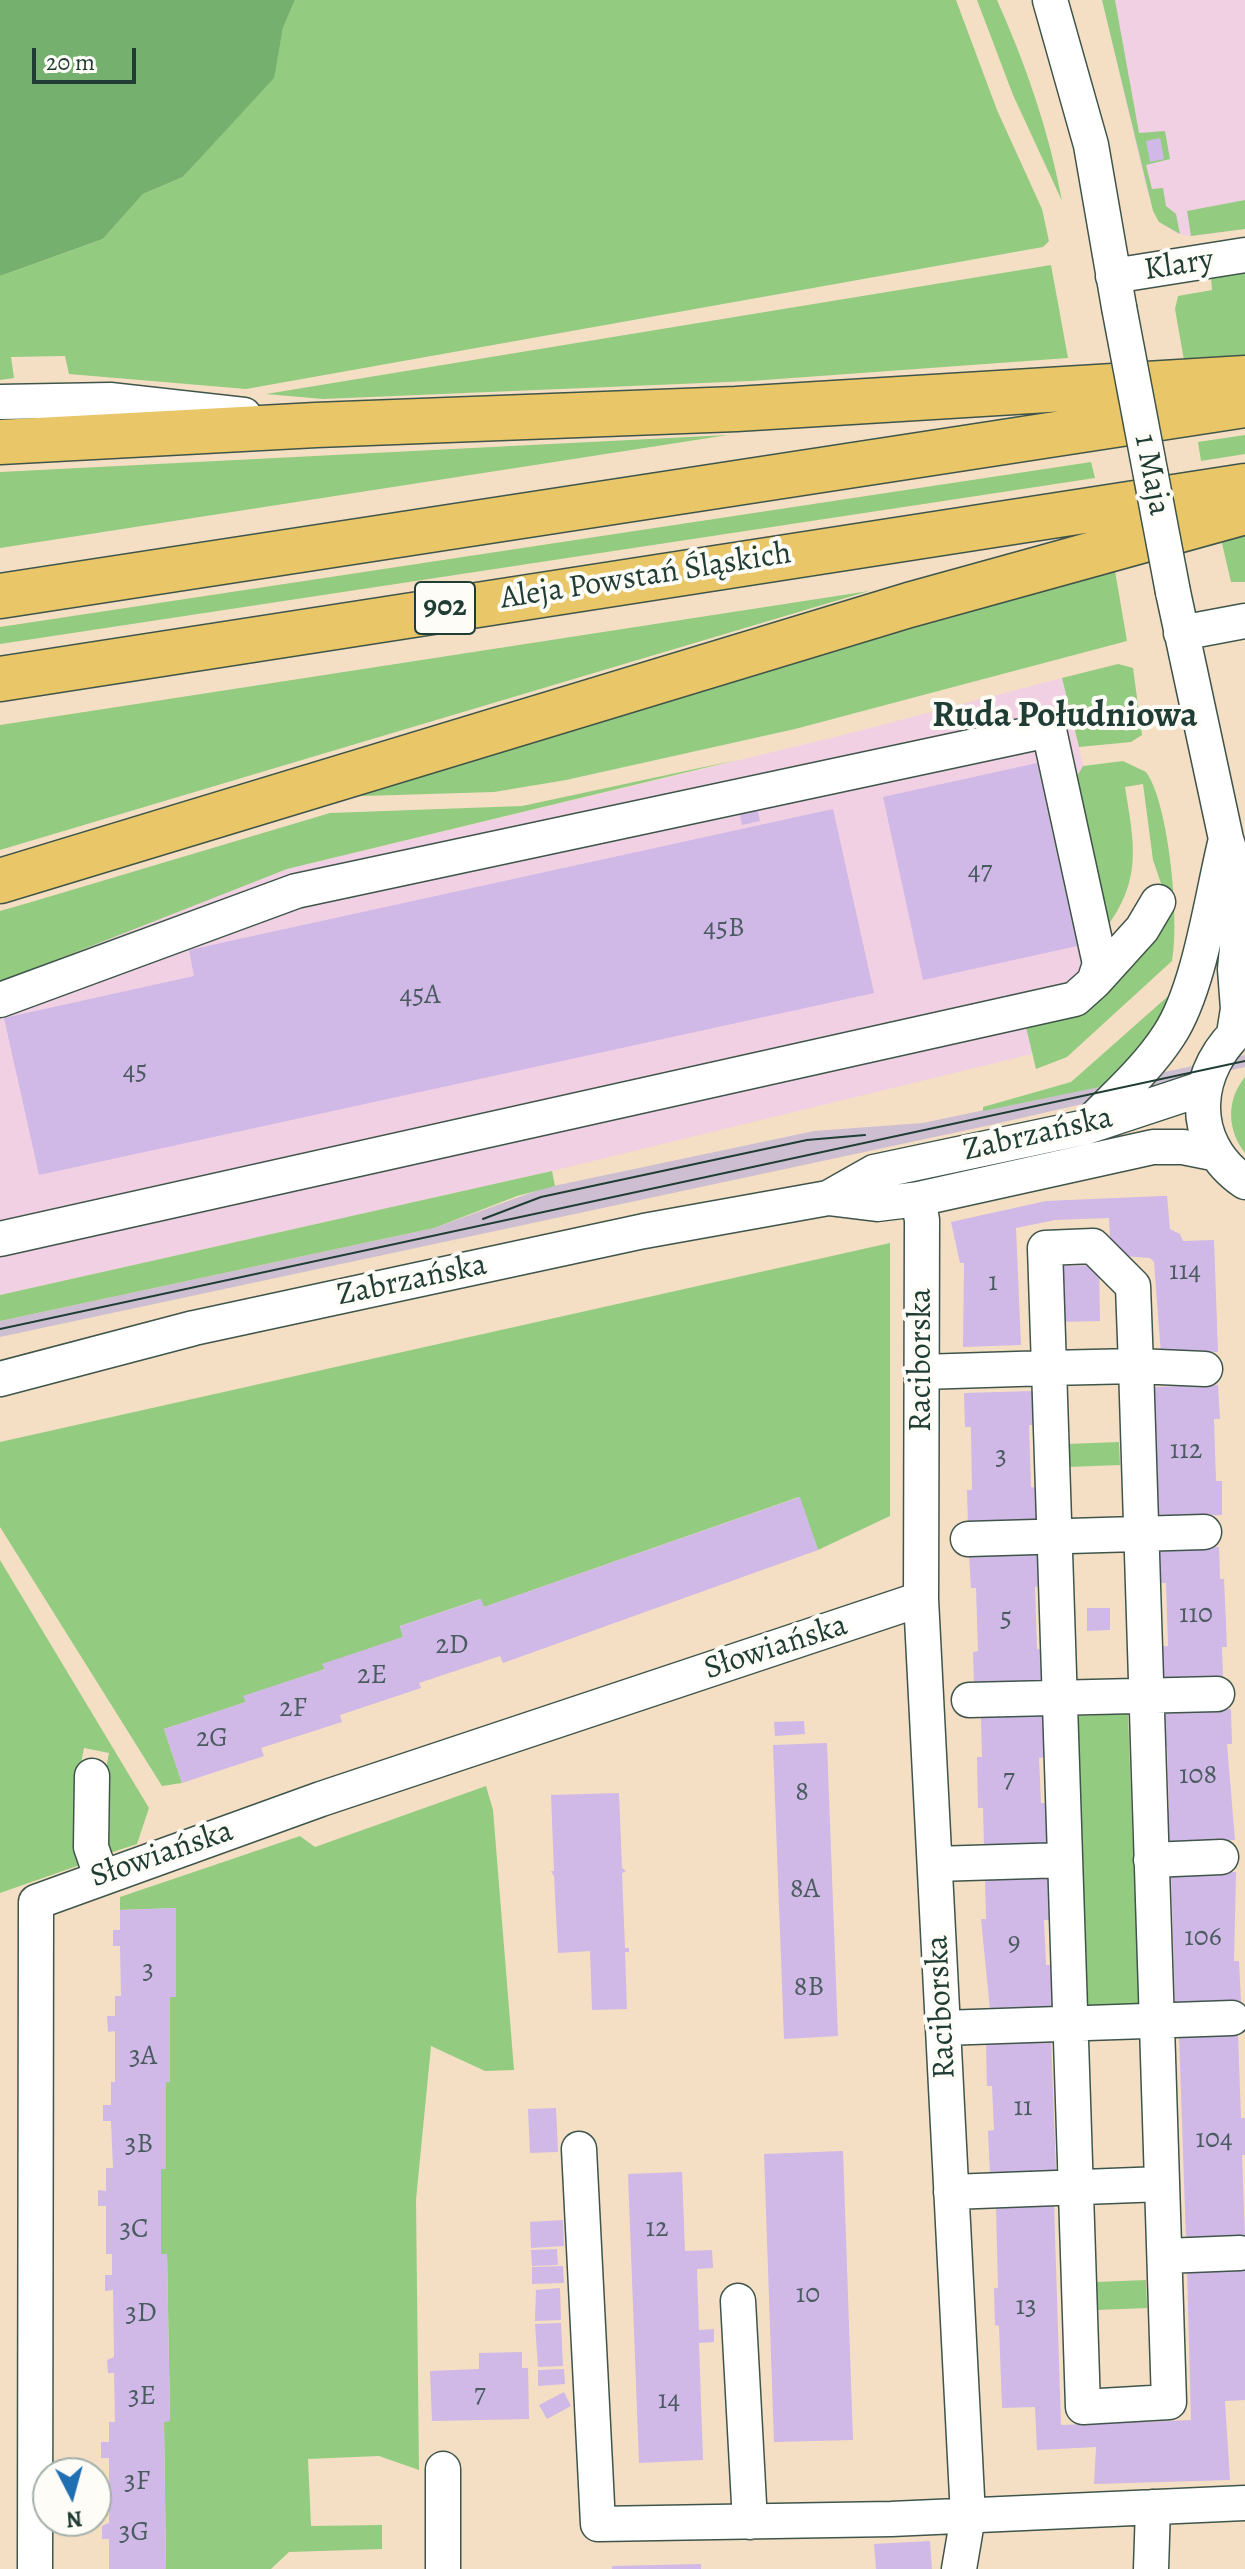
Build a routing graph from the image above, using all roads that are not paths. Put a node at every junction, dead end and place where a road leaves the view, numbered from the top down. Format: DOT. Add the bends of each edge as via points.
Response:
graph roads {
  1 [pos="1028,0"];
  2 [pos="1050,0"];
  3 [pos="1065,54"];
  4 [pos="1245,255"];
  5 [pos="1116,292"];
  6 [pos="1245,378"];
  7 [pos="0,402"];
  8 [pos="1245,405"];
  9 [pos="316,425"];
  10 [pos="0,442"];
  11 [pos="1245,486"];
  12 [pos="1245,512"];
  13 [pos="0,596"];
  14 [pos="1245,621"];
  15 [pos="1181,633"];
  16 [pos="0,679"];
  17 [pos="1226,839"];
  18 [pos="0,881"];
  19 [pos="1244,898"];
  20 [pos="1158,902"];
  21 [pos="1094,982"];
  22 [pos="0,1000"];
  23 [pos="1239,1030"];
  24 [pos="1204,1088"];
  25 [pos="1086,1127"];
  26 [pos="1213,1153"];
  27 [pos="1245,1182"];
  28 [pos="828,1198"];
  29 [pos="920,1210"];
  30 [pos="0,1239"];
  31 [pos="1136,1366"];
  32 [pos="1049,1368"];
  33 [pos="1205,1369"];
  34 [pos="921,1372"];
  35 [pos="0,1379"];
  36 [pos="1204,1532"];
  37 [pos="1141,1534"];
  38 [pos="1054,1536"];
  39 [pos="968,1539"];
  40 [pos="921,1599"];
  41 [pos="1217,1694"];
  42 [pos="1146,1695"];
  43 [pos="1059,1698"];
  44 [pos="969,1700"];
  45 [pos="92,1776"];
  46 [pos="1221,1857"];
  47 [pos="1065,1860"];
  48 [pos="1151,1860"];
  49 [pos="935,1864"];
  50 [pos="101,1876"];
  51 [pos="1232,2018"];
  52 [pos="1157,2021"];
  53 [pos="1070,2024"];
  54 [pos="943,2028"];
  55 [pos="579,2149"];
  56 [pos="1162,2184"];
  57 [pos="1076,2187"];
  58 [pos="951,2192"];
  59 [pos="1240,2253"];
  60 [pos="1165,2256"];
  61 [pos="738,2301"];
  62 [pos="443,2469"];
  63 [pos="1245,2503"];
  64 [pos="1153,2507"];
  65 [pos="968,2516"];
  66 [pos="750,2522"];
  67 [pos="35,2569"];
  68 [pos="443,2569"];
  69 [pos="959,2569"];
  70 [pos="1151,2569"];
  1 -- 3 [label="street, 1 Maja"];
  2 -- 3 [label="street, 1 Maja"];
  3 -- 5 [label="street, 1 Maja" via="1091,145"];
  4 -- 5 [label="street, Klary"];
  5 -- 15 [label="street, 1 Maja, bridge"];
  6 -- 9 [label="main road" via="736,409"];
  7 -- 9 [label="street" via="120,400"];
  8 -- 13 [label="main road"];
  9 -- 10 [label="main road"];
  11 -- 16 [label="main road, Aleja Powstań Śląskich / 902"];
  12 -- 18 [label="main road" via="909,605"];
  14 -- 15 [label="street"];
  15 -- 17 [label="street, 1 Maja"];
  17 -- 19 [label="street, 1 Maja"];
  17 -- 25 [label="street" via="1194,972 1171,1033"];
  19 -- 23 [label="street, 1 Maja" via="1235,969"];
  20 -- 21 [label="street" via="1142,929"];
  21 -- 22 [label="street" via="1100,964 1049,730 296,891"];
  21 -- 30 [label="street" via="1063,1002"];
  23 -- 24 [label="street" via="1227,1041"];
  24 -- 25 [label="street, Zabrzańska"];
  24 -- 26 [label="street" via="1202,1116"];
  25 -- 28 [label="street, Zabrzańska" via="874,1172"];
  26 -- 27 [label="street"];
  26 -- 29 [label="street, Zabrzańska" via="1153,1147"];
  28 -- 29 [label="street, Zabrzańska"];
  28 -- 35 [label="street, Zabrzańska" via="644,1231 194,1328"];
  29 -- 34 [label="street, Raciborska"];
  31 -- 32 [label="street"];
  31 -- 32 [label="street" via="1133,1286 1093,1246 1045,1248"];
  31 -- 33 [label="street"];
  31 -- 37 [label="street"];
  32 -- 34 [label="street"];
  32 -- 38 [label="street"];
  34 -- 40 [label="street, Raciborska"];
  36 -- 37 [label="street"];
  37 -- 38 [label="street"];
  37 -- 42 [label="street"];
  38 -- 39 [label="street"];
  38 -- 43 [label="street"];
  40 -- 49 [label="street, Raciborska"];
  40 -- 50 [label="street, Słowiańska"];
  41 -- 42 [label="street"];
  42 -- 43 [label="street"];
  42 -- 48 [label="street"];
  43 -- 44 [label="street"];
  43 -- 47 [label="street"];
  45 -- 50 [label="street" via="91,1847"];
  46 -- 48 [label="street"];
  47 -- 49 [label="street"];
  47 -- 53 [label="street"];
  48 -- 52 [label="street"];
  49 -- 54 [label="street, Raciborska"];
  50 -- 67 [label="street, Słowiańska" via="36,1902"];
  51 -- 52 [label="street"];
  52 -- 53 [label="street"];
  52 -- 56 [label="street"];
  53 -- 54 [label="street"];
  53 -- 57 [label="street"];
  54 -- 58 [label="street, Raciborska"];
  55 -- 66 [label="street" via="598,2524"];
  56 -- 57 [label="street"];
  56 -- 60 [label="street"];
  57 -- 58 [label="street"];
  57 -- 60 [label="street" via="1083,2407 1169,2402"];
  58 -- 65 [label="street, Raciborska"];
  59 -- 60 [label="street"];
  61 -- 66 [label="street"];
  62 -- 68 [label="street"];
  63 -- 64 [label="street"];
  64 -- 65 [label="street"];
  64 -- 70 [label="street"];
  65 -- 66 [label="street"];
  65 -- 69 [label="street"];
}
